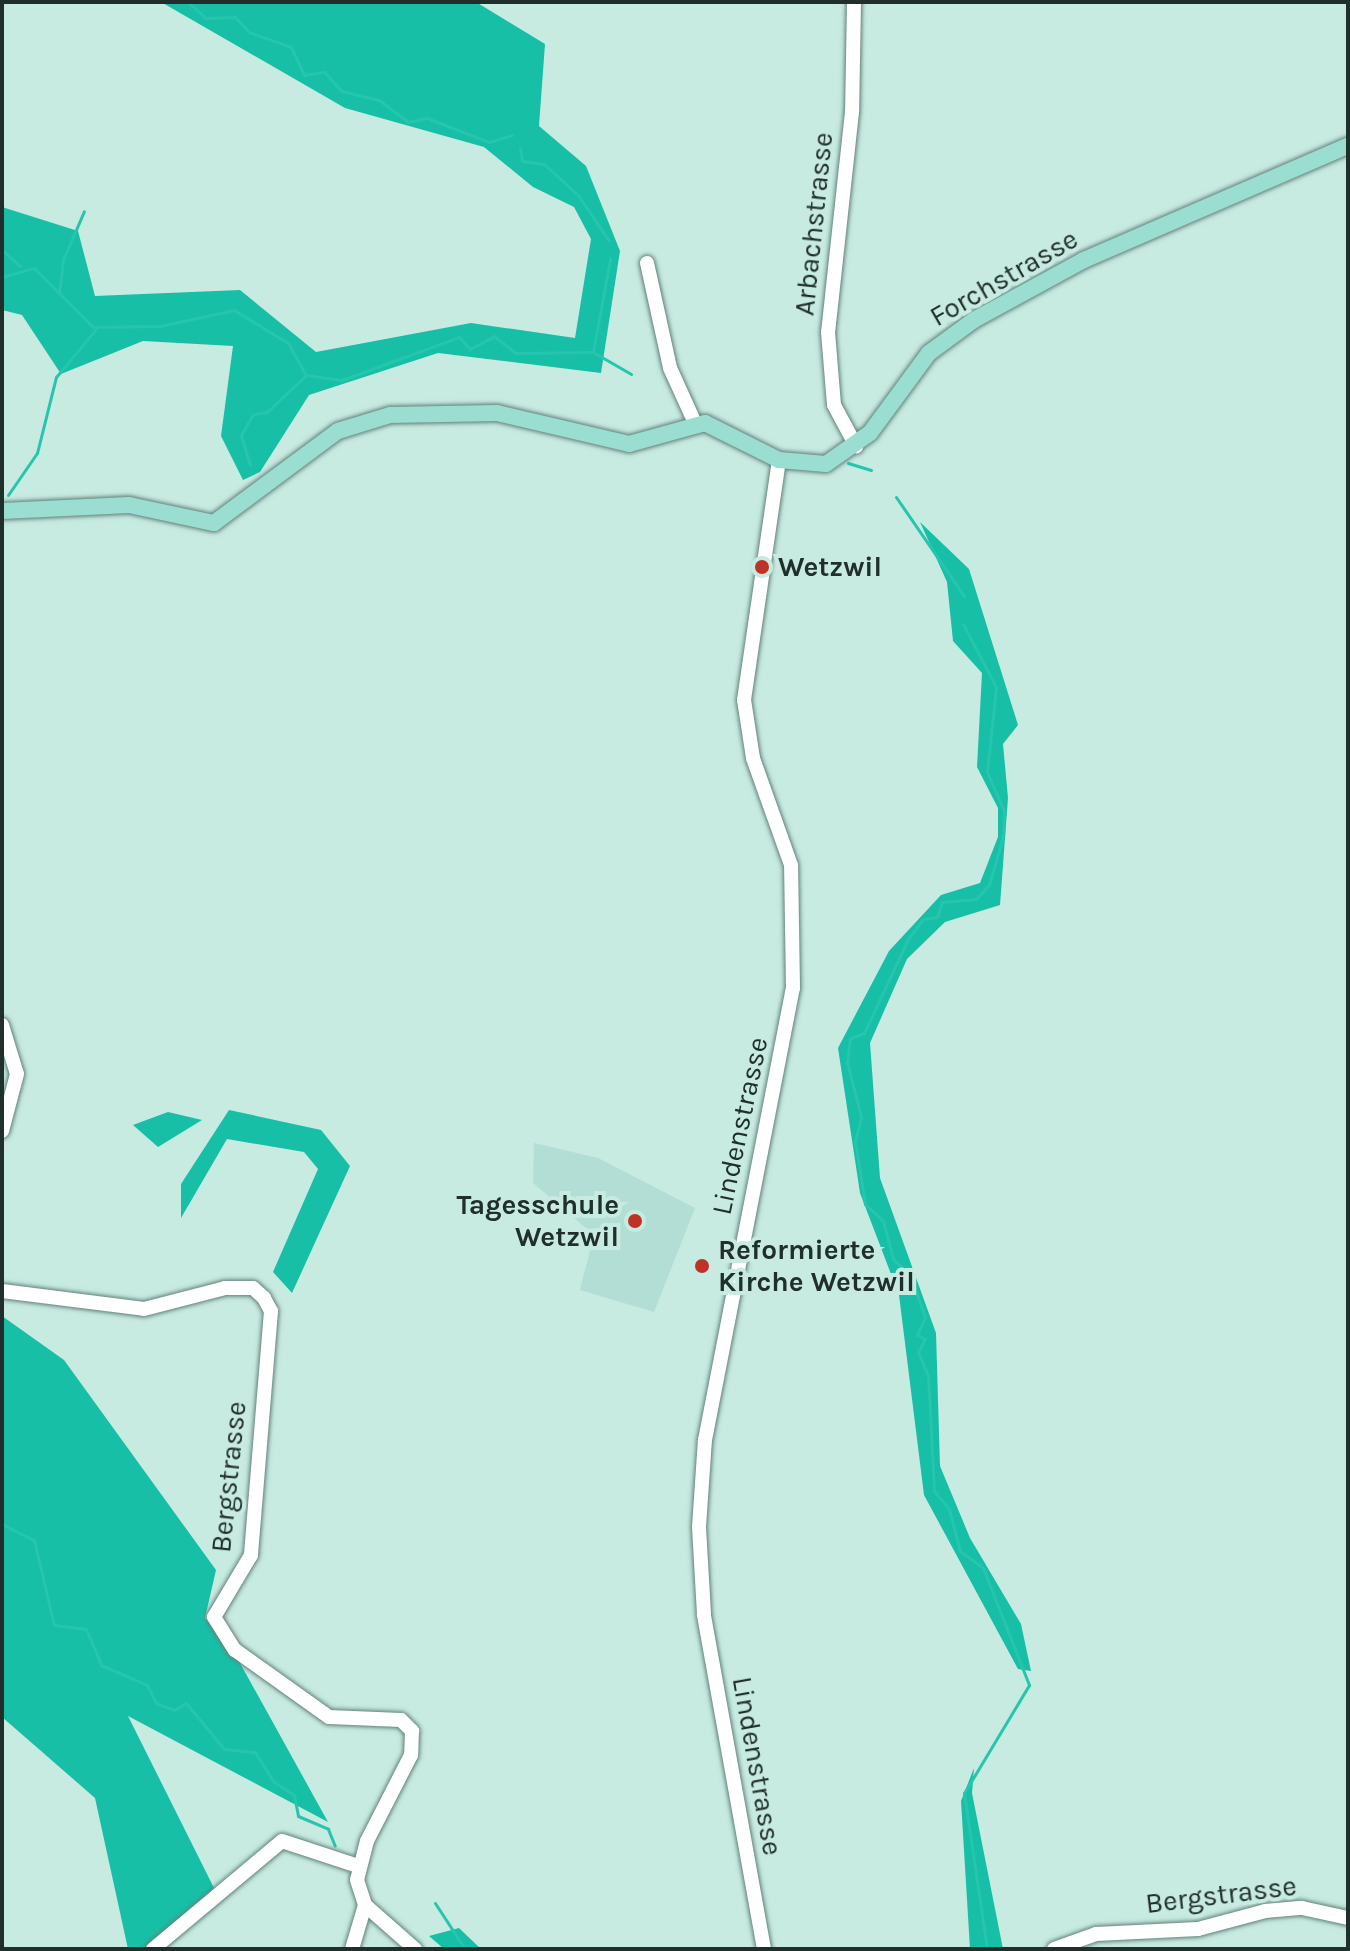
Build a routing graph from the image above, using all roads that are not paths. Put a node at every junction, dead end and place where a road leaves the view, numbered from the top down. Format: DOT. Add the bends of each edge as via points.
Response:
graph roads {
  1 [pos="854,2"];
  2 [pos="1348,146"];
  3 [pos="647,263"];
  4 [pos="695,423"];
  5 [pos="856,446"];
  6 [pos="779,460"];
  7 [pos="2,511"];
  8 [pos="2,1025"];
  9 [pos="2,1131"];
  10 [pos="2,1291"];
  11 [pos="358,1866"];
  12 [pos="365,1905"];
  13 [pos="1348,1918"];
  14 [pos="153,1949"];
  15 [pos="352,1949"];
  16 [pos="415,1949"];
  17 [pos="764,1949"];
  18 [pos="1054,1949"];
  1 -- 5 [label="street, Arbachstrasse" via="852,112 828,344 834,405"];
  2 -- 5 [label="main road, Forchstrasse" via="1084,260 974,320 929,353"];
  3 -- 4 [label="street" via="668,364"];
  4 -- 6 [label="main road, Forchstrasse"];
  4 -- 7 [label="main road" via="618,443 497,413 390,415 338,431 214,523 129,505"];
  5 -- 6 [label="main road, Forchstrasse" via="826,464"];
  6 -- 17 [label="street, Lindenstrasse" via="744,700 753,758 791,865 794,978 705,1440 699,1527 704,1614"];
  8 -- 9 [label="street" via="17,1074"];
  10 -- 11 [label="street, Bergstrasse" via="144,1309 225,1288 253,1288 264,1298 271,1311 251,1555 214,1617 235,1650 329,1717 401,1720 412,1731 411,1755"];
  11 -- 12 [label="street"];
  11 -- 14 [label="street" via="282,1841"];
  12 -- 15 [label="street"];
  12 -- 16 [label="street"];
  13 -- 18 [label="street, Bergstrasse" via="1302,1908 1265,1911 1198,1929 1096,1934"];
}
